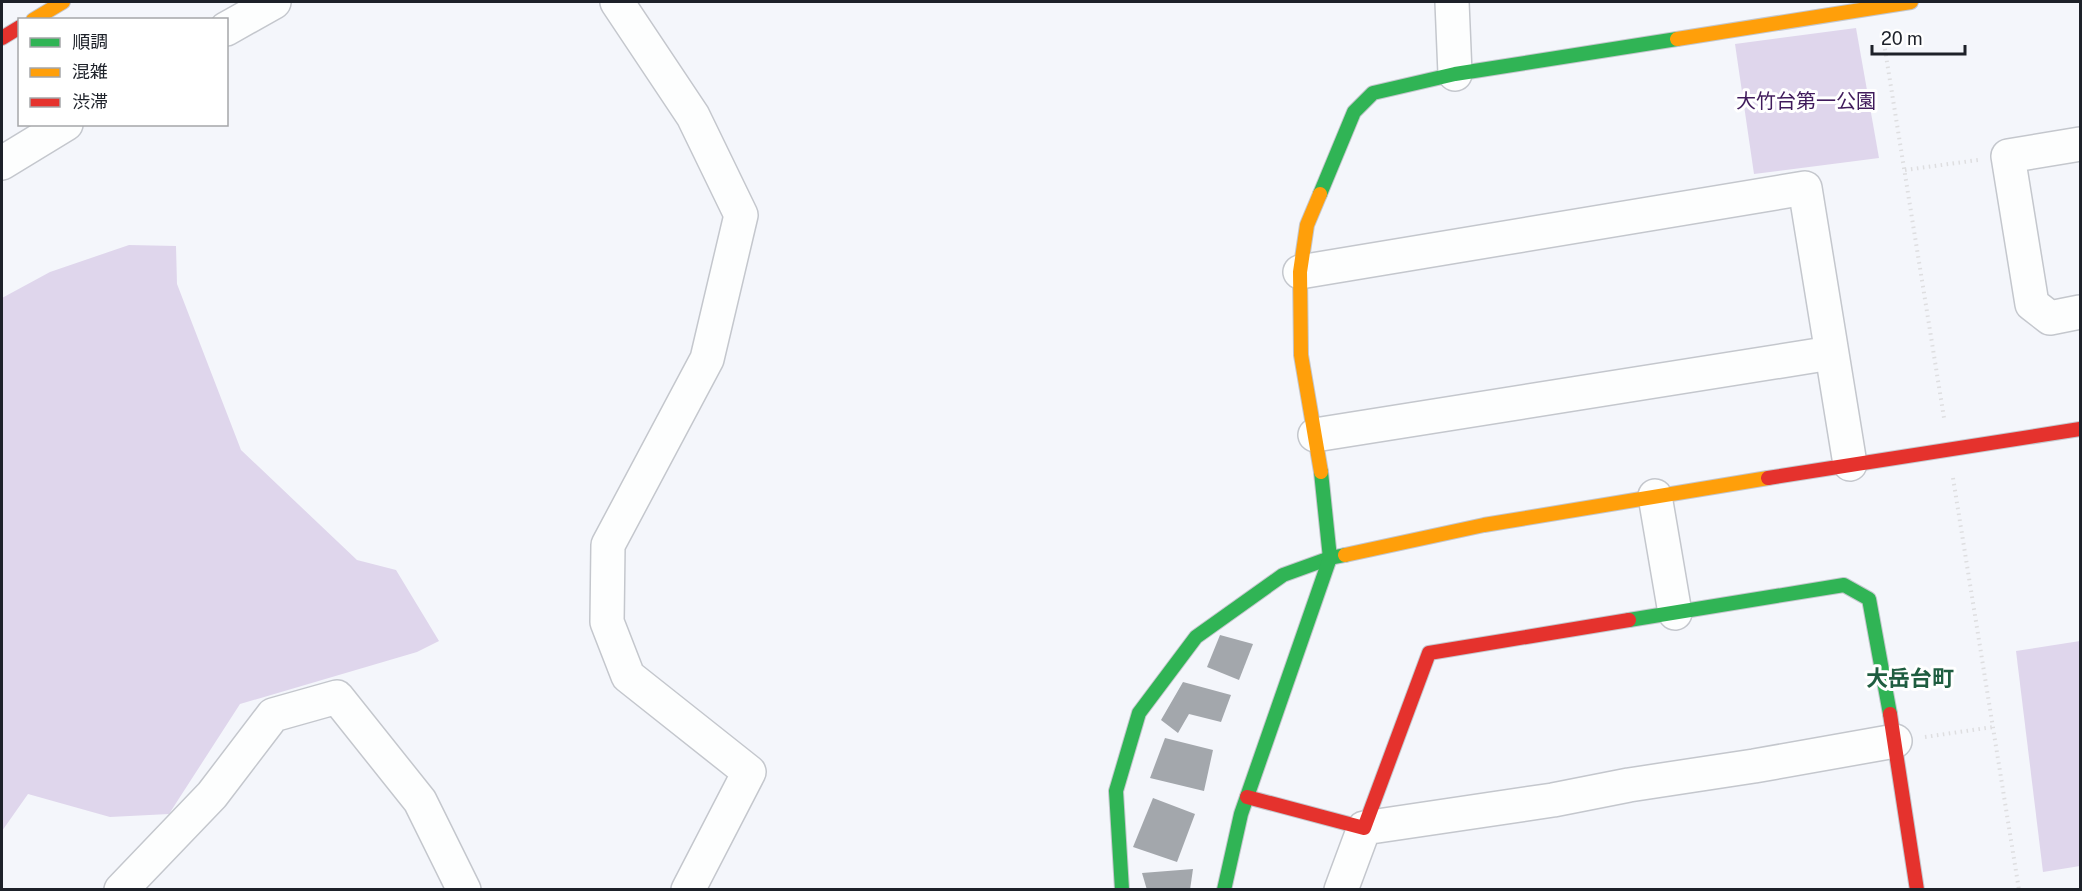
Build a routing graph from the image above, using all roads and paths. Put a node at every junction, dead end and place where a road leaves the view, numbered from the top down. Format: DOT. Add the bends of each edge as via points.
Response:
graph roads {
  1 [pos="63,2"];
  2 [pos="274,2"];
  3 [pos="617,2"];
  4 [pos="1452,2"];
  5 [pos="1911,2"];
  6 [pos="1878,4"];
  7 [pos="36,18"];
  8 [pos="18,28"];
  9 [pos="228,28"];
  10 [pos="2,38"];
  11 [pos="1455,74"];
  12 [pos="63,126"];
  13 [pos="2080,144"];
  14 [pos="2008,156"];
  15 [pos="2,163"];
  16 [pos="1905,170"];
  17 [pos="1300,272"];
  18 [pos="2080,312"];
  19 [pos="1832,353"];
  20 [pos="2080,429"];
  21 [pos="1315,435"];
  22 [pos="1850,464"];
  23 [pos="1655,496"];
  24 [pos="1330,558"];
  25 [pos="1675,613"];
  26 [pos="1993,727"];
  27 [pos="1895,741"];
  28 [pos="1247,797"];
  29 [pos="1364,828"];
  30 [pos="461,888"];
  31 [pos="121,890"];
  32 [pos="688,890"];
  33 [pos="1122,890"];
  34 [pos="1224,890"];
  35 [pos="1341,890"];
  36 [pos="1917,890"];
  1 -- 7 [label="main road"];
  2 -- 9 [label="street"];
  3 -- 32 [label="street" via="693,116 741,214 706,359 608,545 607,622 628,676 749,772"];
  4 -- 11 [label="street"];
  5 -- 6 [label="main road"];
  6 -- 11 [label="main road"];
  8 -- 10 [label="main road"];
  11 -- 17 [label="main road" via="1373,93 1354,112 1307,225"];
  12 -- 15 [label="street"];
  13 -- 14 [label="street"];
  14 -- 16 [label="path"];
  14 -- 18 [label="street" via="2032,304 2050,318"];
  17 -- 19 [label="street" via="1805,188"];
  17 -- 21 [label="main road" via="1300,355"];
  19 -- 21 [label="street"];
  19 -- 22 [label="street"];
  20 -- 22 [label="main road"];
  21 -- 24 [label="main road"];
  22 -- 23 [label="main road"];
  23 -- 24 [label="main road" via="1484,525"];
  23 -- 25 [label="street"];
  24 -- 28 [label="main road"];
  24 -- 33 [label="main road" via="1283,575 1196,637 1139,713 1116,791"];
  25 -- 27 [label="main road" via="1844,585 1869,598"];
  25 -- 29 [label="main road" via="1429,652"];
  26 -- 27 [label="path"];
  27 -- 29 [label="street"];
  27 -- 36 [label="main road"];
  28 -- 29 [label="main road"];
  28 -- 34 [label="main road"];
  29 -- 35 [label="street"];
  30 -- 31 [label="street" via="420,801 337,697 273,715 212,795"];
}
